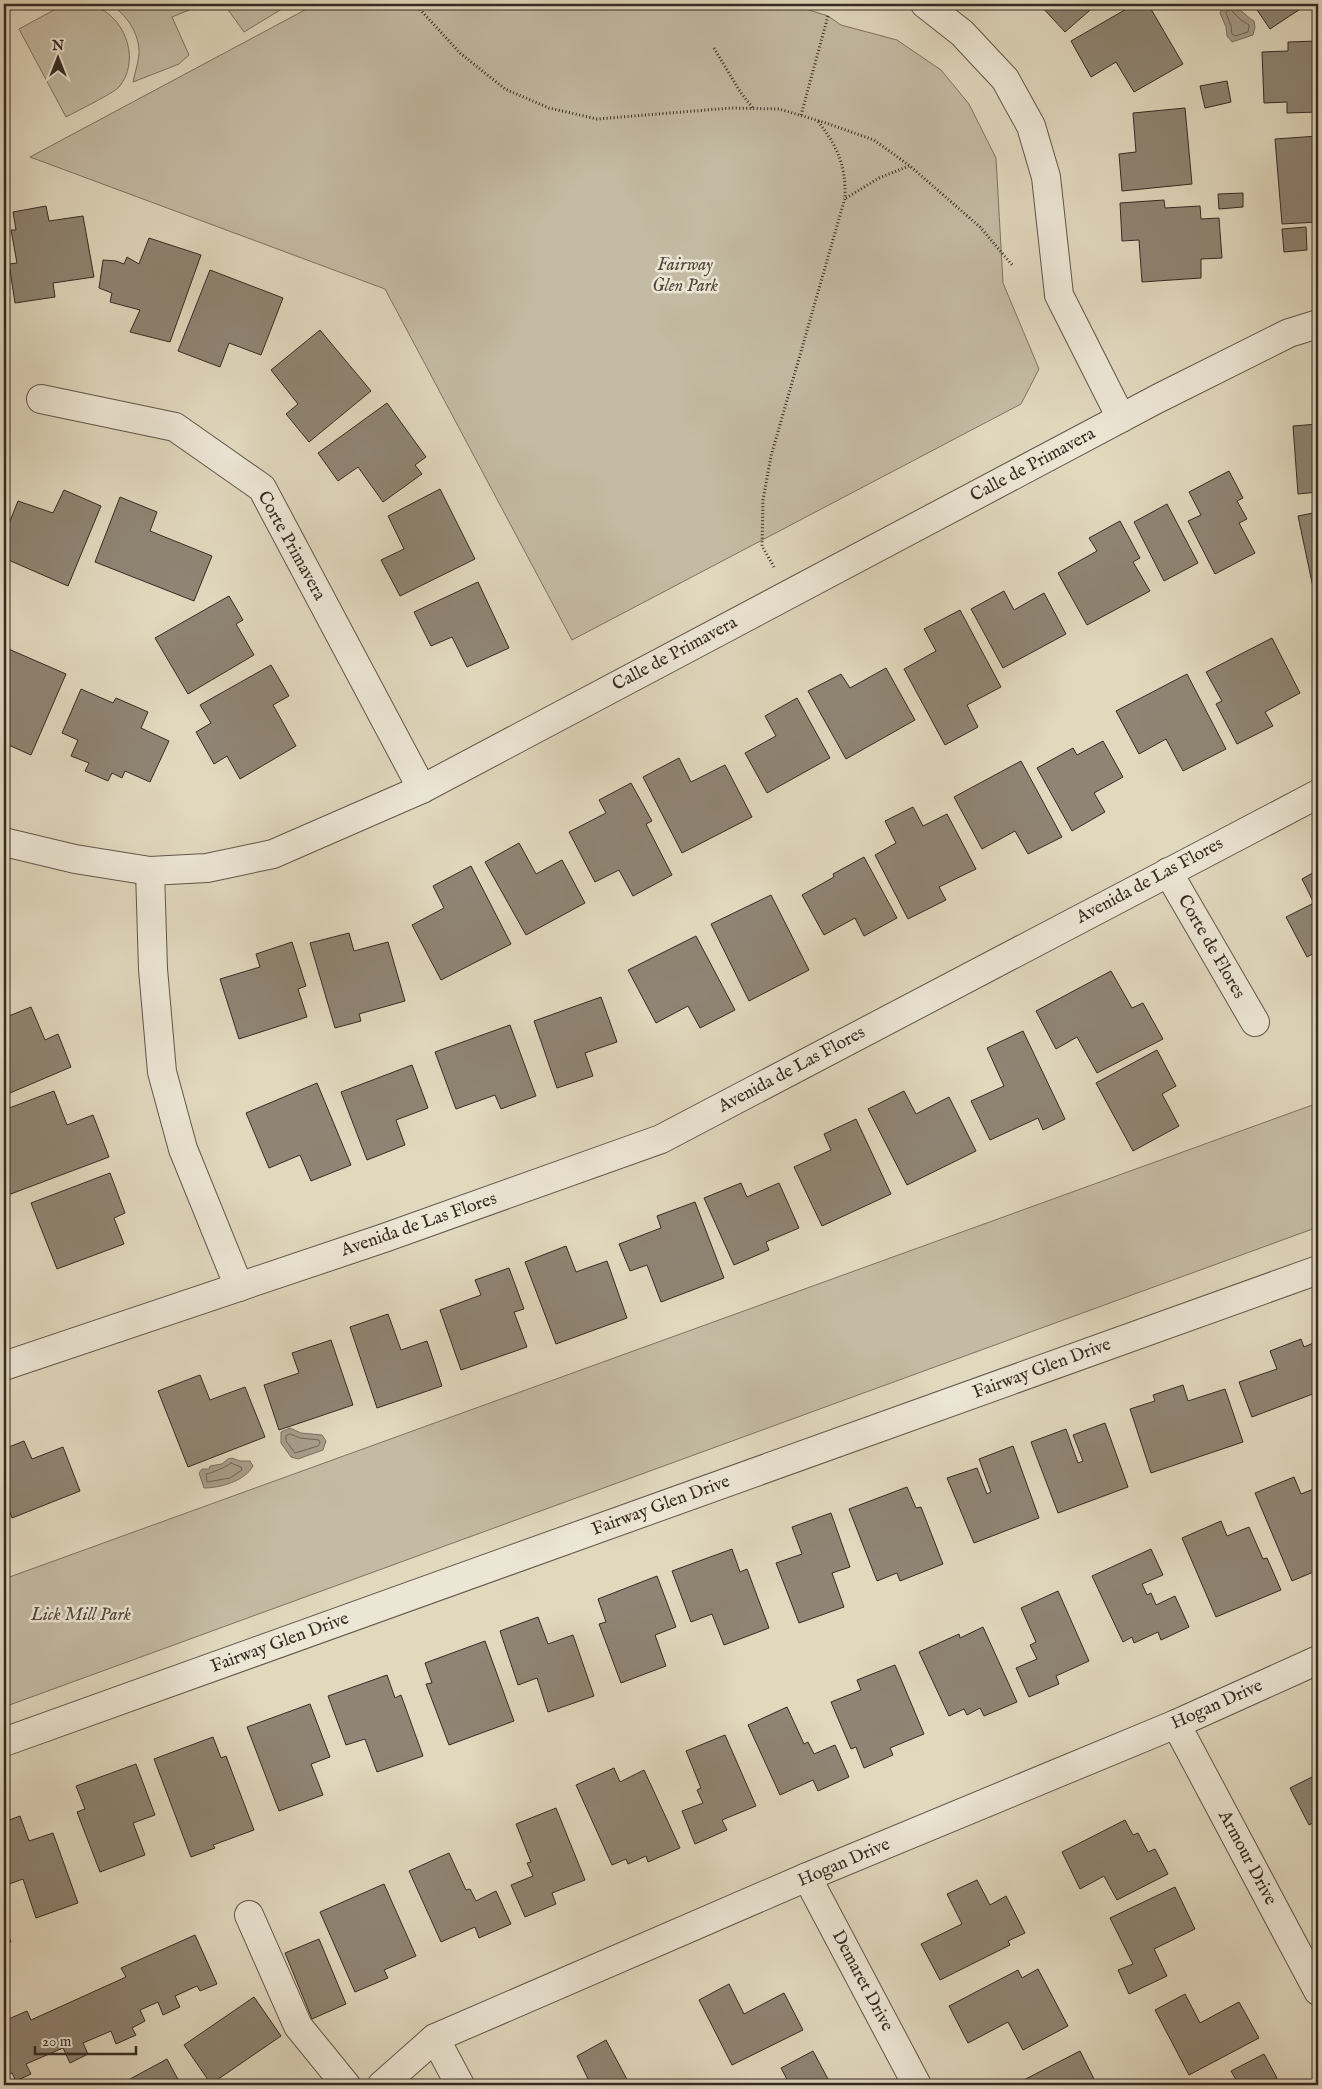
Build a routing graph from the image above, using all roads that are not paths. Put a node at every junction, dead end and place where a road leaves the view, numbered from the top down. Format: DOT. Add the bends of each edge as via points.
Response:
graph roads {
  1 [pos="925,4"];
  2 [pos="1318,324"];
  3 [pos="41,399"];
  4 [pos="1121,418"];
  5 [pos="422,790"];
  6 [pos="1318,794"];
  7 [pos="4,842"];
  8 [pos="150,871"];
  9 [pos="1168,872"];
  10 [pos="1255,1022"];
  11 [pos="1318,1270"];
  12 [pos="239,1287"];
  13 [pos="4,1366"];
  14 [pos="1318,1660"];
  15 [pos="1176,1724"];
  16 [pos="4,1742"];
  17 [pos="808,1878"];
  18 [pos="249,1915"];
  19 [pos="1318,1991"];
  20 [pos="435,2038"];
  21 [pos="346,2085"];
  22 [pos="382,2085"];
  23 [pos="460,2085"];
  24 [pos="917,2085"];
  1 -- 4 [label="street" via="962,33 1005,79 1031,126 1046,177 1059,295"];
  2 -- 4 [label="street, Calle de Primavera" via="1290,333"];
  3 -- 5 [label="street, Corte Primavera" via="175,427 262,488"];
  4 -- 5 [label="street, Calle de Primavera"];
  5 -- 8 [label="street, Calle de Primavera" via="273,854 207,868"];
  6 -- 9 [label="street, Avenida de Las Flores"];
  7 -- 8 [label="street, Calle de Primavera" via="75,859"];
  8 -- 12 [label="street" via="153,969 162,1072 183,1149"];
  9 -- 10 [label="street, Corte de Flores"];
  9 -- 12 [label="street, Avenida de Las Flores" via="660,1140"];
  11 -- 16 [label="street, Fairway Glen Drive"];
  12 -- 13 [label="street, Avenida de Las Flores"];
  14 -- 15 [label="street, Hogan Drive"];
  15 -- 17 [label="street, Hogan Drive"];
  15 -- 19 [label="street, Armour Drive"];
  17 -- 20 [label="street, Hogan Drive"];
  17 -- 24 [label="street, Demaret Drive"];
  18 -- 21 [label="street" via="298,2026"];
  20 -- 22 [label="street, Hogan Drive"];
  20 -- 23 [label="street"];
}
